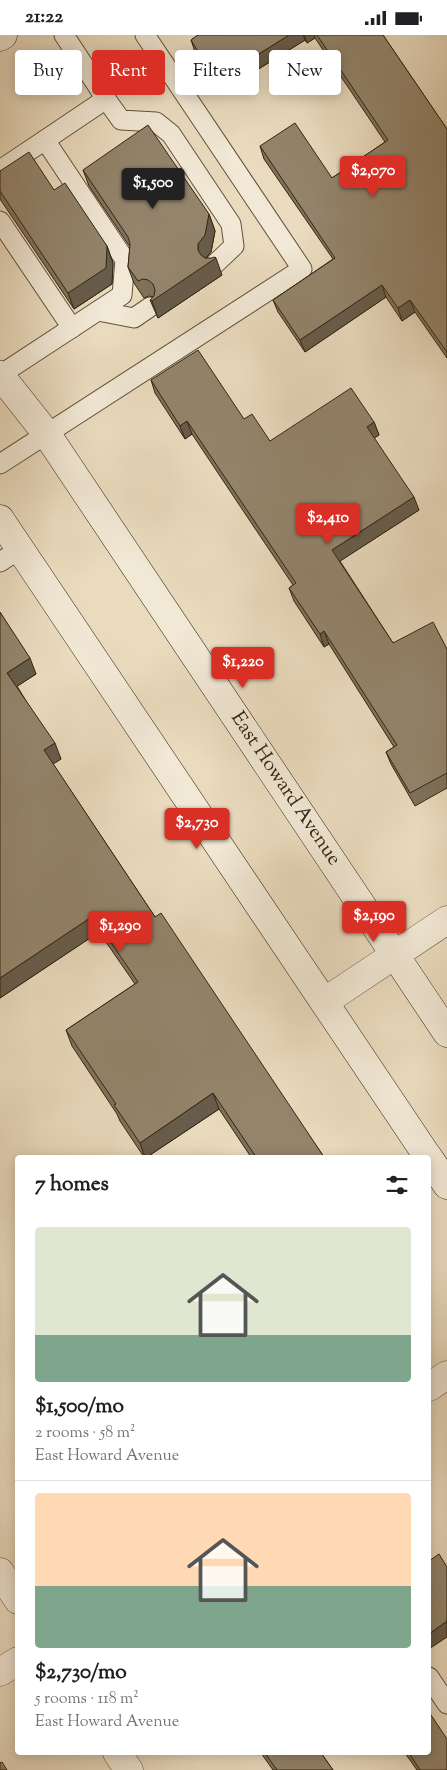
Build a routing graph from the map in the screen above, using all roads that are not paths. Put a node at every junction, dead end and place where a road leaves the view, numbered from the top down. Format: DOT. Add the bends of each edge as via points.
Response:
graph roads {
  1 [pos="64,35"];
  2 [pos="145,35"];
  3 [pos="106,99"];
  4 [pos="45,140"];
  5 [pos="0,170"];
  6 [pos="0,221"];
  7 [pos="215,264"];
  8 [pos="150,307"];
  9 [pos="98,311"];
  10 [pos="72,328"];
  11 [pos="0,375"];
  12 [pos="46,433"];
  13 [pos="0,464"];
  14 [pos="0,519"];
  15 [pos="10,555"];
  16 [pos="447,920"];
  17 [pos="394,954"];
  18 [pos="324,1002"];
  19 [pos="447,1033"];
  20 [pos="427,1155"];
  21 [pos="431,1161"];
  22 [pos="447,1185"];
  23 [pos="447,1375"];
  24 [pos="431,1386"];
  25 [pos="0,1572"];
  26 [pos="15,1595"];
  27 [pos="15,1663"];
  28 [pos="0,1672"];
  29 [pos="431,1680"];
  30 [pos="447,1704"];
  31 [pos="119,1755"];
  32 [pos="129,1770"];
  1 -- 3 [label="lane"];
  2 -- 12 [label="lane" via="302,269"];
  3 -- 4 [label="lane"];
  3 -- 7 [label="lane" via="121,120 156,122 171,134 231,224 234,246"];
  4 -- 5 [label="lane"];
  4 -- 9 [label="lane" via="125,260 122,295"];
  6 -- 10 [label="lane"];
  8 -- 9 [label="lane" via="134,318"];
  9 -- 10 [label="lane"];
  10 -- 11 [label="lane"];
  11 -- 12 [label="main road, East Howard Avenue"];
  12 -- 13 [label="lane"];
  12 -- 17 [label="main road, East Howard Avenue"];
  14 -- 15 [label="main road"];
  15 -- 18 [label="main road"];
  16 -- 17 [label="main road"];
  17 -- 18 [label="main road"];
  17 -- 19 [label="main road, East Howard Avenue"];
  18 -- 20 [label="main road"];
  21 -- 22 [label="main road"];
  23 -- 24 [label="main road"];
  25 -- 26 [label="main road"];
  27 -- 28 [label="main road"];
  29 -- 30 [label="lane"];
  31 -- 32 [label="main road"];
}
